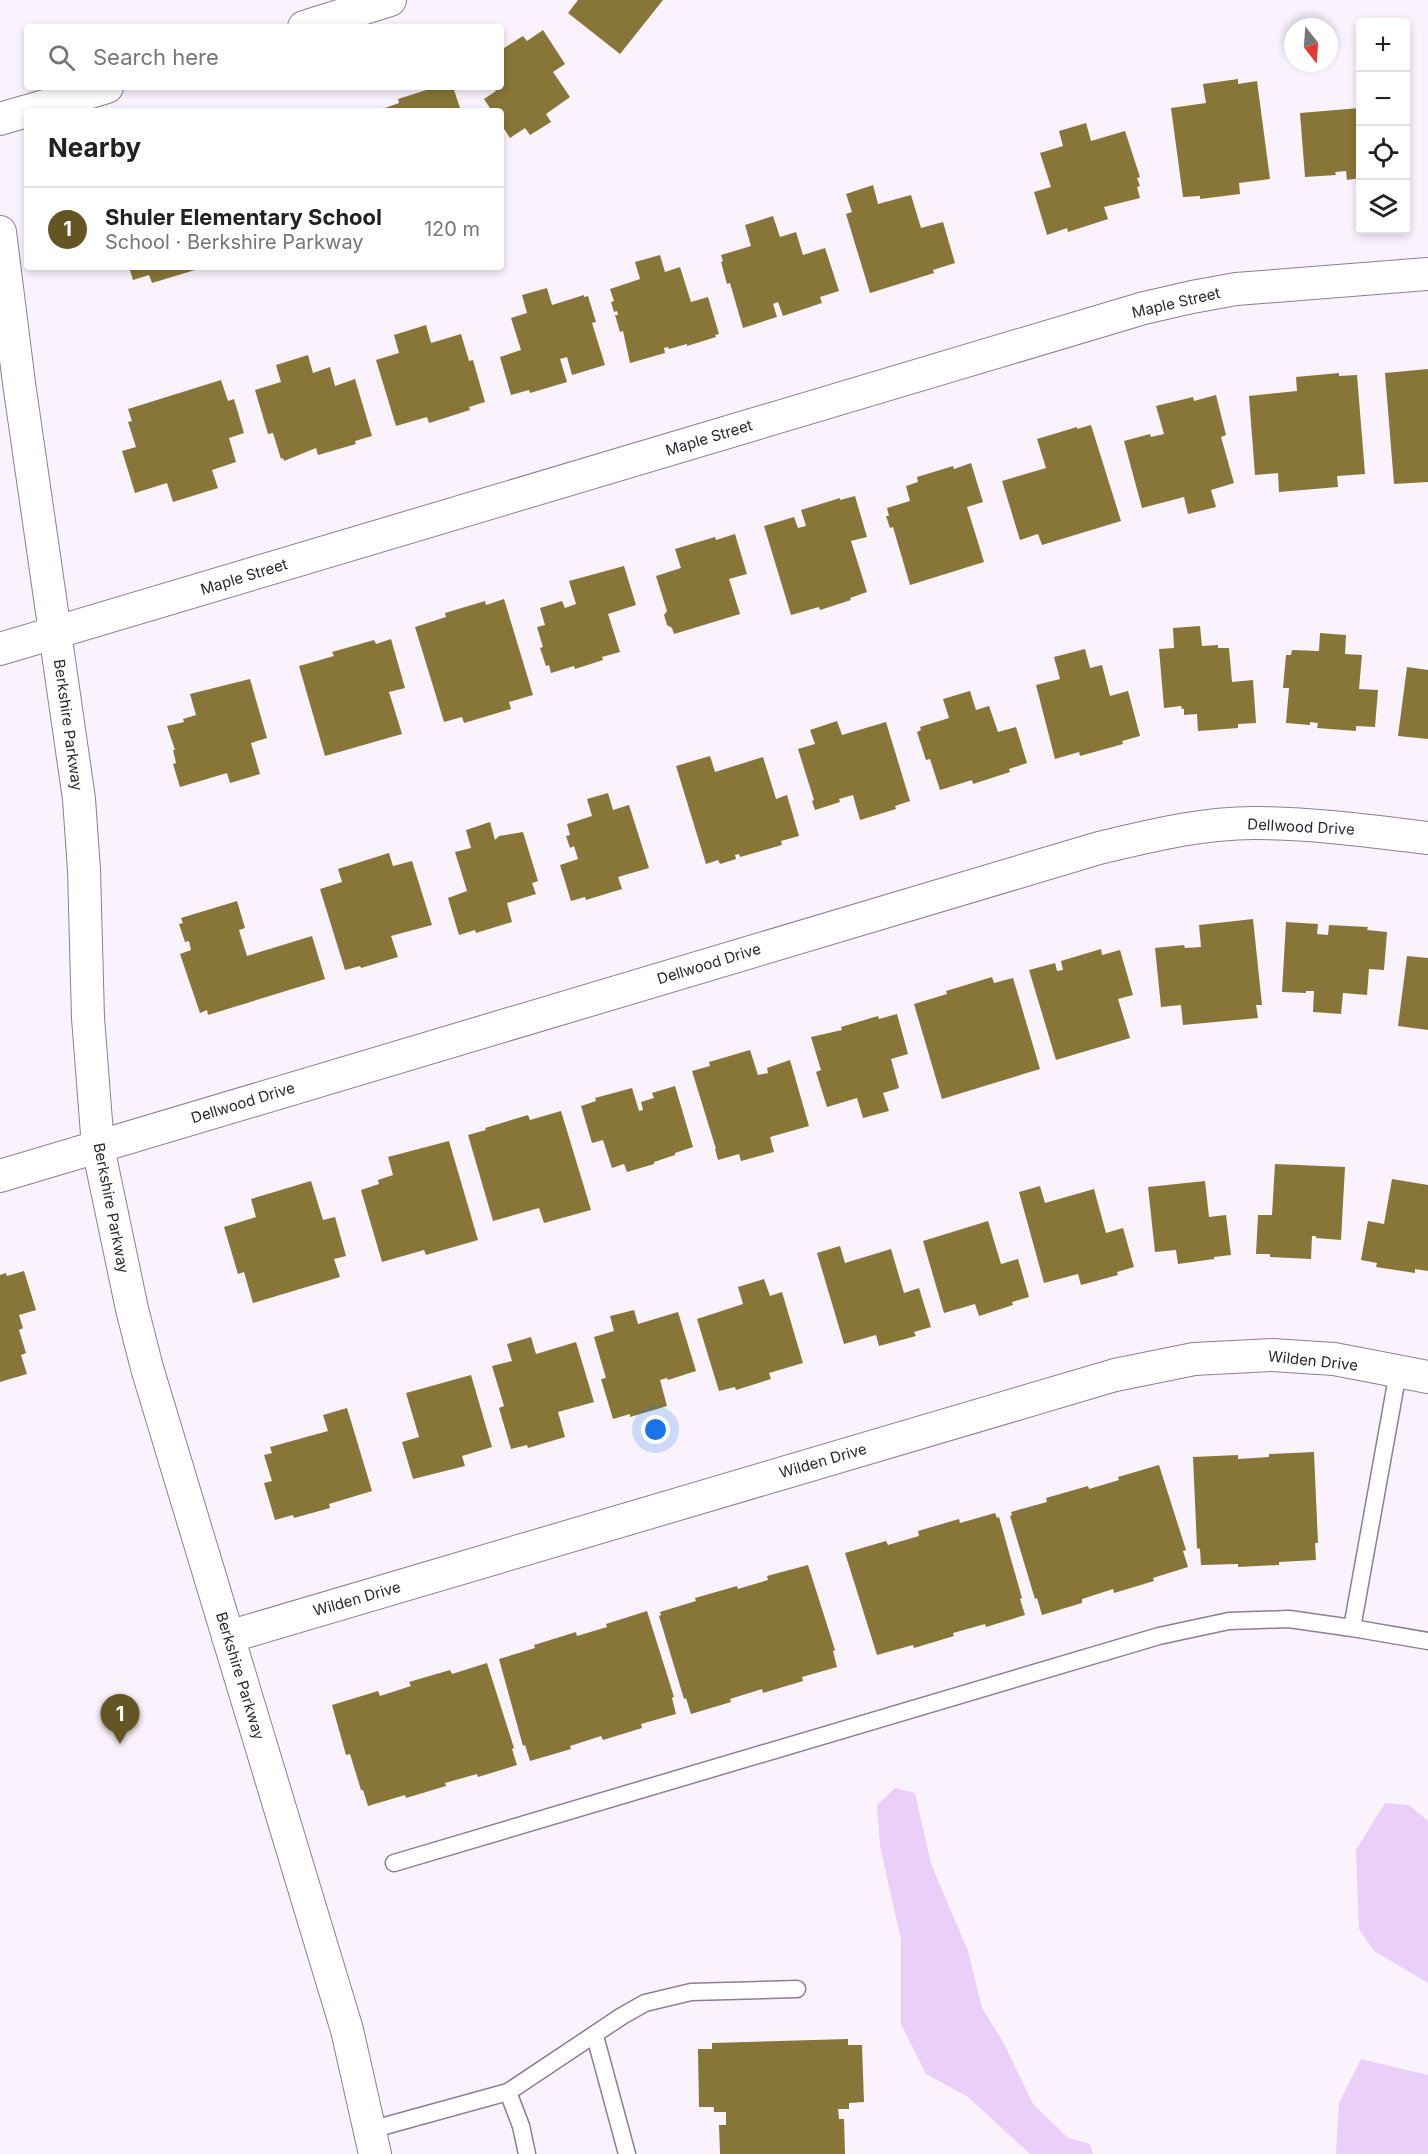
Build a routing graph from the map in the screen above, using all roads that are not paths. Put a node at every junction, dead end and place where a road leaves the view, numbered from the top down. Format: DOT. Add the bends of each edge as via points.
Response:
graph roads {
  1 [pos="390,0"];
  2 [pos="314,24"];
  3 [pos="97,90"];
  4 [pos="37,108"];
  5 [pos="24,112"];
  6 [pos="0,119"];
  7 [pos="0,232"];
  8 [pos="1428,274"];
  9 [pos="55,633"];
  10 [pos="0,650"];
  11 [pos="1428,838"];
  12 [pos="98,1147"];
  13 [pos="0,1176"];
  14 [pos="1413,1375"];
  15 [pos="1352,1628"];
  16 [pos="228,1637"];
  17 [pos="1428,1641"];
  18 [pos="394,1863"];
  19 [pos="797,1989"];
  20 [pos="595,2036"];
  21 [pos="508,2092"];
  22 [pos="373,2142"];
  23 [pos="527,2154"];
  24 [pos="627,2154"];
  1 -- 2 [label="street"];
  3 -- 4 [label="street"];
  5 -- 6 [label="street"];
  7 -- 9 [label="street, Berkshire Parkway"];
  8 -- 9 [label="street, Maple Street" via="1236,290 1144,308"];
  9 -- 10 [label="street, Maple Street"];
  9 -- 12 [label="street, Berkshire Parkway" via="79,799"];
  11 -- 12 [label="street, Dellwood Drive" via="1318,825 1252,823 1183,829 1099,848"];
  12 -- 13 [label="street, Dellwood Drive"];
  12 -- 16 [label="street, Berkshire Parkway" via="147,1368"];
  14 -- 15 [label="lane"];
  14 -- 16 [label="street, Wilden Drive" via="1334,1359 1272,1355 1194,1359 1115,1375"];
  15 -- 17 [label="lane"];
  15 -- 18 [label="lane" via="1288,1619 1229,1621 1159,1636"];
  16 -- 22 [label="street, Berkshire Parkway" via="347,2030"];
  19 -- 20 [label="lane" via="691,1992 645,2003"];
  20 -- 21 [label="lane"];
  20 -- 24 [label="lane"];
  21 -- 22 [label="lane"];
  21 -- 23 [label="lane"];
}
